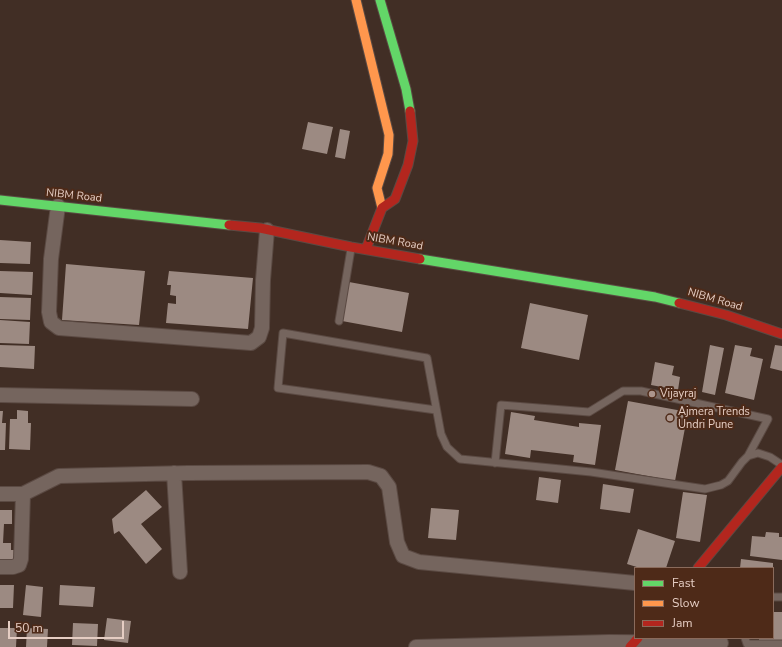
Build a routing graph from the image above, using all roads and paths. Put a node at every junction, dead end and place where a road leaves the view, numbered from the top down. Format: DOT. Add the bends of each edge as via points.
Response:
graph roads {
  1 [pos="356,0"];
  2 [pos="380,0"];
  3 [pos="0,200"];
  4 [pos="58,206"];
  5 [pos="382,208"];
  6 [pos="267,230"];
  7 [pos="351,247"];
  8 [pos="366,249"];
  9 [pos="339,321"];
  10 [pos="782,334"];
  11 [pos="0,395"];
  12 [pos="192,399"];
  13 [pos="436,410"];
  14 [pos="748,456"];
  15 [pos="494,463"];
  16 [pos="782,466"];
  17 [pos="174,473"];
  18 [pos="0,494"];
  19 [pos="23,494"];
  20 [pos="0,567"];
  21 [pos="699,567"];
  22 [pos="180,572"];
  23 [pos="634,583"];
  24 [pos="745,639"];
  25 [pos="634,642"];
  26 [pos="721,643"];
  27 [pos="782,644"];
  28 [pos="416,647"];
  1 -- 5 [label="main road" via="389,135 388,154 377,188"];
  2 -- 5 [label="main road" via="411,110 413,142 408,165 395,199"];
  3 -- 4 [label="main road, NIBM Road"];
  4 -- 6 [label="main road, NIBM Road"];
  4 -- 6 [label="street" via="51,259 49,312 51,322 59,328 251,343 259,337 262,328"];
  5 -- 8 [label="main road"];
  6 -- 7 [label="main road, NIBM Road"];
  7 -- 8 [label="main road, NIBM Road"];
  7 -- 9 [label="lane"];
  8 -- 10 [label="main road, NIBM Road" via="655,297 726,315"];
  11 -- 12 [label="street"];
  13 -- 13 [label="lane" via="427,358 283,333 278,388"];
  13 -- 15 [label="lane" via="441,434 448,447 460,459"];
  14 -- 15 [label="lane" via="728,481 705,489 591,472"];
  14 -- 15 [label="lane" via="768,419 641,391 623,391 589,412 501,405"];
  14 -- 16 [label="lane" via="758,453 770,457"];
  16 -- 21 [label="main road"];
  17 -- 19 [label="street" via="59,476"];
  17 -- 22 [label="street"];
  17 -- 23 [label="street" via="368,472 381,476 389,487 397,542 403,556 419,562"];
  18 -- 19 [label="street"];
  19 -- 20 [label="street" via="21,560 19,565"];
  24 -- 27 [label="lane" via="747,644"];
  25 -- 26 [label="street"];
  25 -- 28 [label="street"];
}
